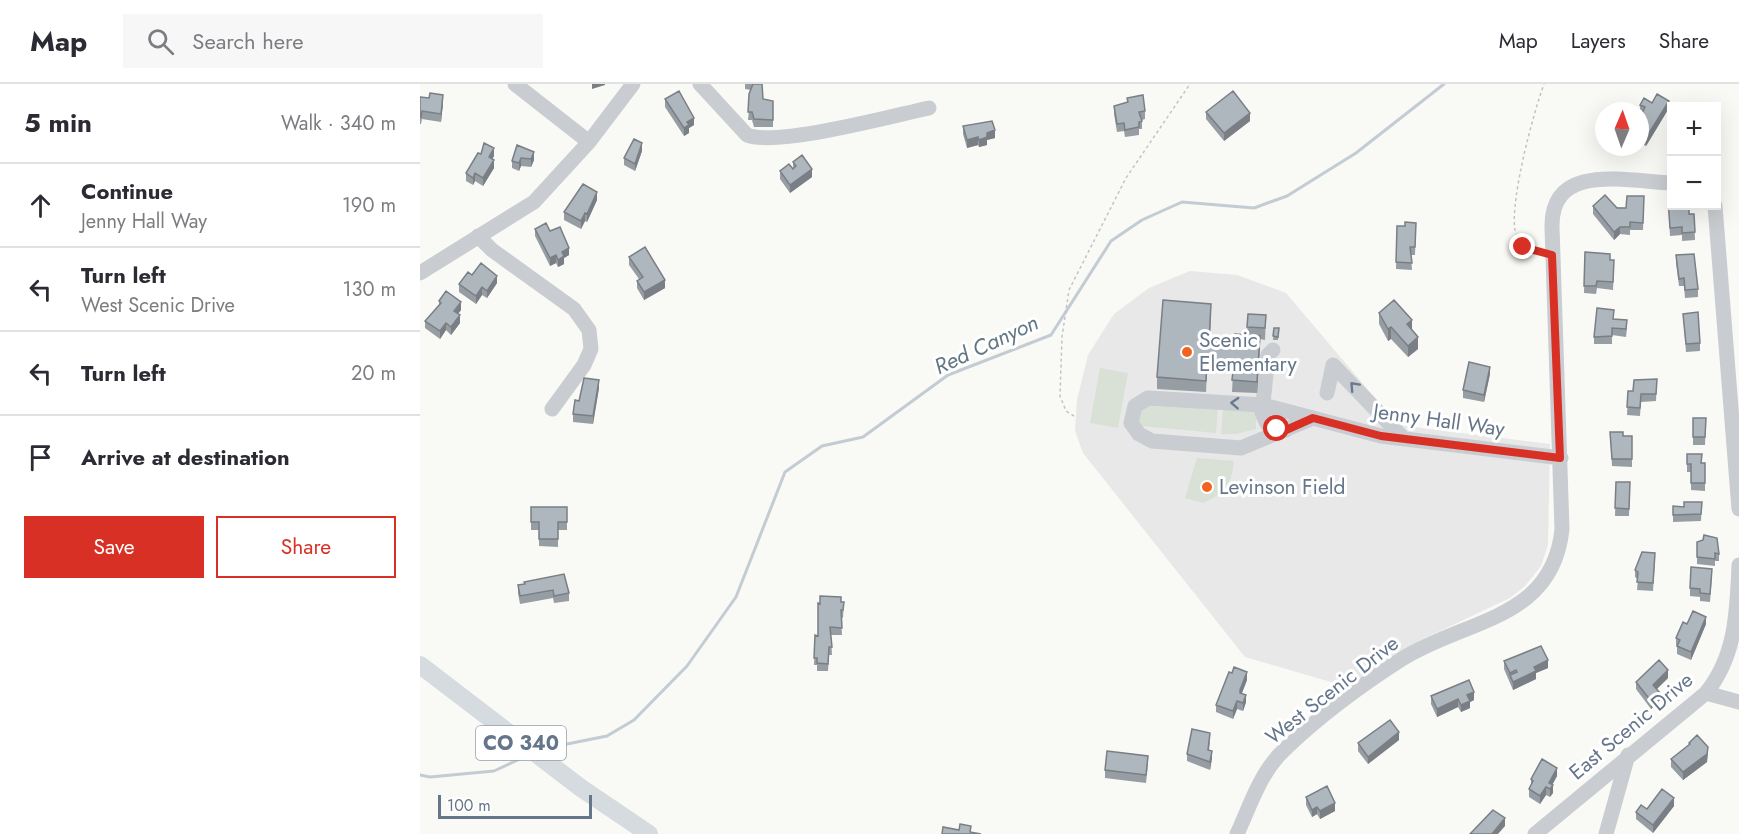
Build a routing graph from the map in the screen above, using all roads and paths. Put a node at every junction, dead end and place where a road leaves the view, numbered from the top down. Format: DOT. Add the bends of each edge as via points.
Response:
graph roads {
  1 [pos="515,84"];
  2 [pos="633,84"];
  3 [pos="700,84"];
  4 [pos="1190,84"];
  5 [pos="1544,84"];
  6 [pos="929,108"];
  7 [pos="589,142"];
  8 [pos="1667,183"];
  9 [pos="1715,210"];
  10 [pos="478,236"];
  11 [pos="1552,255"];
  12 [pos="420,273"];
  13 [pos="1273,350"];
  14 [pos="1326,393"];
  15 [pos="1263,405"];
  16 [pos="552,409"];
  17 [pos="1074,416"];
  18 [pos="1313,418"];
  19 [pos="1286,430"];
  20 [pos="1404,439"];
  21 [pos="1560,458"];
  22 [pos="1738,492"];
  23 [pos="1739,509"];
  24 [pos="1739,565"];
  25 [pos="420,665"];
  26 [pos="1706,693"];
  27 [pos="1739,702"];
  28 [pos="1628,755"];
  29 [pos="650,834"];
  30 [pos="1237,834"];
  31 [pos="1535,834"];
  32 [pos="1606,834"];
  1 -- 7 [label="street"];
  2 -- 7 [label="street"];
  3 -- 6 [label="street" via="747,135 757,139 810,133"];
  4 -- 17 [label="path" via="1126,178 1069,290 1060,396 1066,411"];
  5 -- 11 [label="path" via="1534,110 1515,230 1523,247"];
  7 -- 10 [label="street" via="534,202"];
  8 -- 11 [label="street, West Scenic Drive" via="1593,180 1565,189 1551,213"];
  9 -- 22 [label="street"];
  10 -- 12 [label="street"];
  10 -- 16 [label="street" via="574,309 589,330 591,349 584,365"];
  11 -- 21 [label="street, West Scenic Drive"];
  13 -- 15 [label="street" via="1268,355"];
  20 -- 14 [label="street, one-way" via="1333,365"];
  15 -- 18 [label="street, Jenny Hall Way"];
  15 -- 19 [label="street" via="1267,423"];
  15 -- 19 [label="street, Jenny Hall Way, one-way" via="1148,398 1135,406 1131,423 1139,434 1152,441 1241,448"];
  18 -- 19 [label="street, Jenny Hall Way"];
  18 -- 20 [label="street, Jenny Hall Way"];
  20 -- 21 [label="street, Jenny Hall Way"];
  21 -- 30 [label="street, West Scenic Drive" via="1560,546 1542,585 1513,608 1404,658 1314,725 1270,765"];
  22 -- 23 [label="street"];
  24 -- 26 [label="street, East Scenic Drive" via="1727,662"];
  25 -- 29 [label="main road, CO 340" via="581,788"];
  26 -- 27 [label="street"];
  26 -- 28 [label="street, East Scenic Drive"];
  28 -- 31 [label="street, East Scenic Drive"];
  28 -- 32 [label="street"];
}
